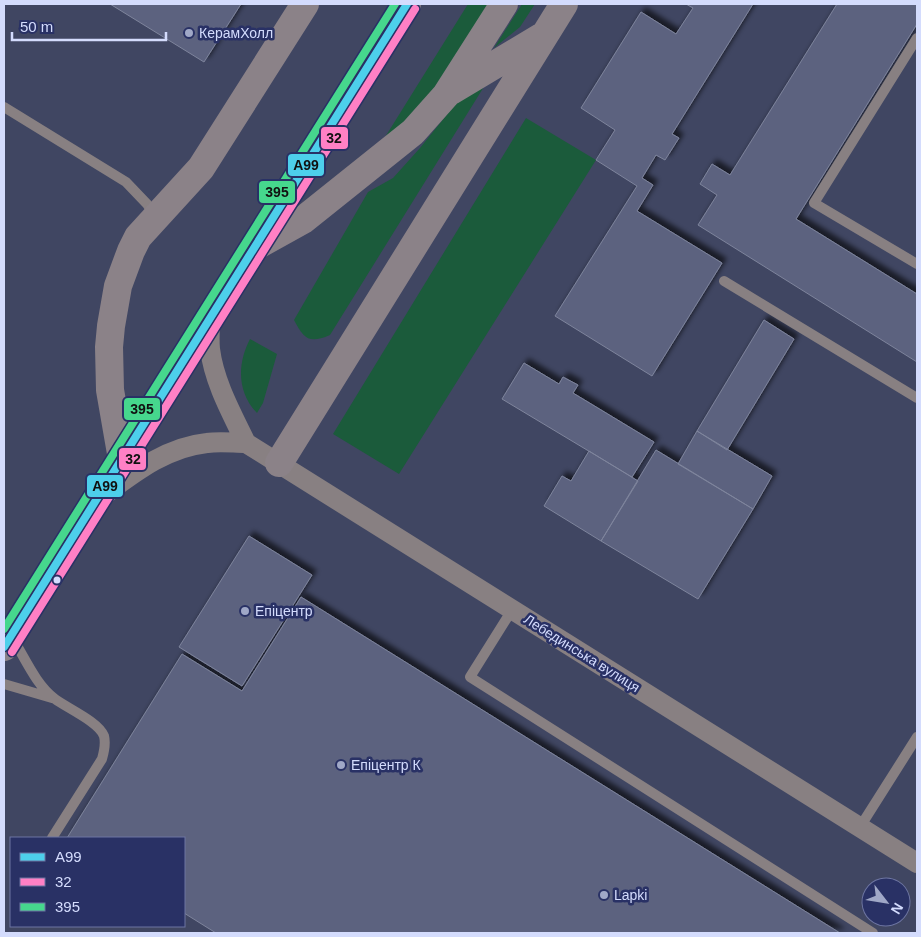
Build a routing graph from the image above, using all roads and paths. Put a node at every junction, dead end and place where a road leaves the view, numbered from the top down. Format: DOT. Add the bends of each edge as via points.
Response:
graph roads {
  1 [pos="305,4"];
  2 [pos="408,4"];
  3 [pos="504,4"];
  4 [pos="564,4"];
  5 [pos="545,34"];
  6 [pos="917,38"];
  7 [pos="446,94"];
  8 [pos="4,107"];
  9 [pos="156,217"];
  10 [pos="255,247"];
  11 [pos="917,264"];
  12 [pos="724,281"];
  13 [pos="210,318"];
  14 [pos="917,398"];
  15 [pos="246,443"];
  16 [pos="122,459"];
  17 [pos="279,463"];
  18 [pos="96,500"];
  19 [pos="512,610"];
  20 [pos="7,641"];
  21 [pos="4,684"];
  22 [pos="53,698"];
  23 [pos="917,737"];
  24 [pos="860,827"];
  25 [pos="53,837"];
  26 [pos="917,863"];
  27 [pos="873,933"];
  1 -- 9 [label="street" via="201,168"];
  2 -- 10 [label="street"];
  3 -- 7 [label="street"];
  4 -- 5 [label="street"];
  5 -- 7 [label="street"];
  5 -- 17 [label="street"];
  6 -- 11 [label="lane" via="814,203"];
  7 -- 10 [label="street" via="413,132 382,158 302,220"];
  8 -- 9 [label="lane" via="126,182"];
  9 -- 16 [label="street" via="138,237 131,251 118,286 111,326 110,390"];
  10 -- 13 [label="street"];
  12 -- 14 [label="lane"];
  13 -- 15 [label="street" via="210,350 216,376"];
  13 -- 16 [label="street"];
  15 -- 17 [label="street, Лебединська вулиця"];
  15 -- 18 [label="street" via="207,443 183,448 152,461"];
  16 -- 18 [label="street"];
  17 -- 19 [label="street, Лебединська вулиця"];
  18 -- 20 [label="street"];
  19 -- 24 [label="street, Лебединська вулиця"];
  19 -- 27 [label="lane" via="470,677"];
  20 -- 22 [label="lane"];
  21 -- 22 [label="lane"];
  22 -- 25 [label="lane" via="97,727 104,735 105,747 102,759"];
  23 -- 24 [label="lane"];
  24 -- 26 [label="street, Лебединська вулиця"];
}
